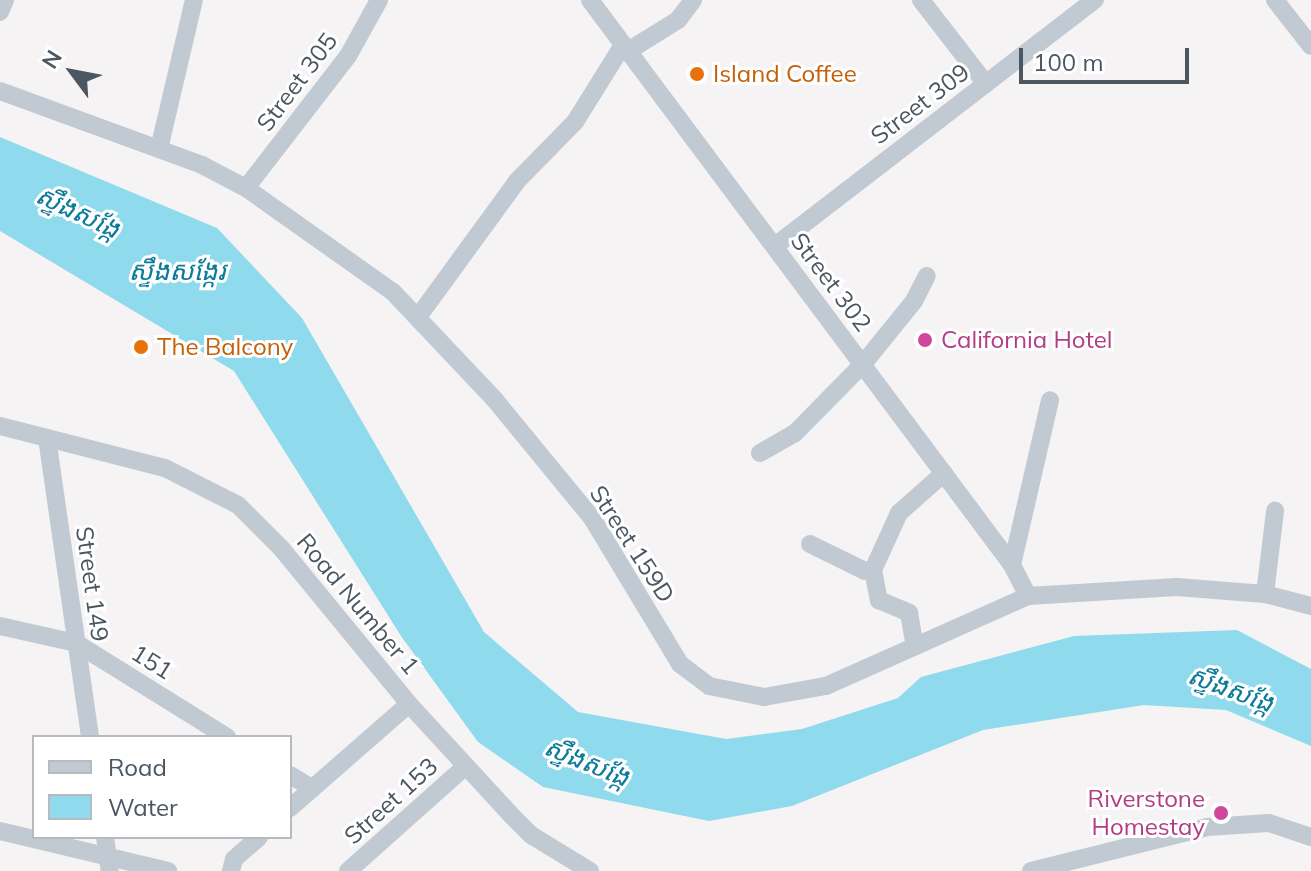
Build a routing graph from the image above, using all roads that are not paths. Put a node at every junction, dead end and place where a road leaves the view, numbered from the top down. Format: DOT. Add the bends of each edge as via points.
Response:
graph roads {
  1 [pos="5,0"];
  2 [pos="194,0"];
  3 [pos="379,0"];
  4 [pos="590,0"];
  5 [pos="693,0"];
  6 [pos="921,0"];
  7 [pos="1094,0"];
  8 [pos="1275,0"];
  9 [pos="0,12"];
  10 [pos="1311,46"];
  11 [pos="625,48"];
  12 [pos="986,84"];
  13 [pos="0,91"];
  14 [pos="159,149"];
  15 [pos="246,188"];
  16 [pos="775,246"];
  17 [pos="927,276"];
  18 [pos="418,317"];
  19 [pos="863,364"];
  20 [pos="1050,400"];
  21 [pos="0,426"];
  22 [pos="47,438"];
  23 [pos="760,453"];
  24 [pos="944,473"];
  25 [pos="1275,511"];
  26 [pos="810,544"];
  27 [pos="1012,565"];
  28 [pos="873,570"];
  29 [pos="1265,594"];
  30 [pos="1028,596"];
  31 [pos="1311,606"];
  32 [pos="0,626"];
  33 [pos="76,643"];
  34 [pos="915,646"];
  35 [pos="409,704"];
  36 [pos="90,735"];
  37 [pos="224,735"];
  38 [pos="466,766"];
  39 [pos="292,776"];
  40 [pos="312,788"];
  41 [pos="292,806"];
  42 [pos="0,831"];
  43 [pos="1311,837"];
  44 [pos="105,839"];
  45 [pos="257,839"];
  46 [pos="109,864"];
  47 [pos="168,871"];
  48 [pos="231,871"];
  49 [pos="348,871"];
  50 [pos="590,871"];
  51 [pos="1031,871"];
  1 -- 9 [label="street"];
  2 -- 14 [label="street"];
  3 -- 15 [label="street, Street 305" via="348,56"];
  4 -- 11 [label="street, Street 302"];
  5 -- 11 [label="street" via="678,20"];
  6 -- 12 [label="street"];
  7 -- 12 [label="street, Street 309"];
  8 -- 10 [label="street"];
  11 -- 16 [label="street, Street 302"];
  11 -- 18 [label="street" via="584,111 517,181"];
  12 -- 16 [label="street, Street 309"];
  13 -- 14 [label="street, Street 159D"];
  14 -- 15 [label="street, Street 159D"];
  15 -- 18 [label="street, Street 159D" via="353,260"];
  16 -- 19 [label="street, Street 302"];
  17 -- 19 [label="street" via="914,301"];
  18 -- 34 [label="street, Street 159D" via="592,518 692,677 736,694 788,695 826,686"];
  19 -- 23 [label="street" via="795,433"];
  19 -- 24 [label="street, Street 302"];
  20 -- 27 [label="street"];
  21 -- 22 [label="street, Road Number 1"];
  22 -- 33 [label="street, Street 149"];
  22 -- 35 [label="street, Road Number 1" via="187,476 238,505 315,586"];
  24 -- 27 [label="street, Street 302"];
  24 -- 28 [label="street" via="899,513"];
  25 -- 29 [label="street"];
  26 -- 28 [label="street"];
  27 -- 30 [label="street, Street 302"];
  28 -- 34 [label="street" via="879,600 909,613"];
  29 -- 30 [label="street, Street 159D" via="1131,586"];
  29 -- 31 [label="street, Street 159D"];
  30 -- 34 [label="street, Street 159D"];
  32 -- 33 [label="street, 151"];
  33 -- 36 [label="street, Street 149"];
  33 -- 37 [label="street, 151"];
  35 -- 38 [label="street, Road Number 1"];
  35 -- 40 [label="street"];
  38 -- 49 [label="street, Street 153"];
  38 -- 50 [label="street, Road Number 1" via="531,835"];
  39 -- 40 [label="street"];
  40 -- 41 [label="street"];
  42 -- 46 [label="street"];
  43 -- 51 [label="street" via="1269,823 1207,827"];
  44 -- 46 [label="street"];
  45 -- 48 [label="street" via="234,859"];
  46 -- 47 [label="street"];
}
